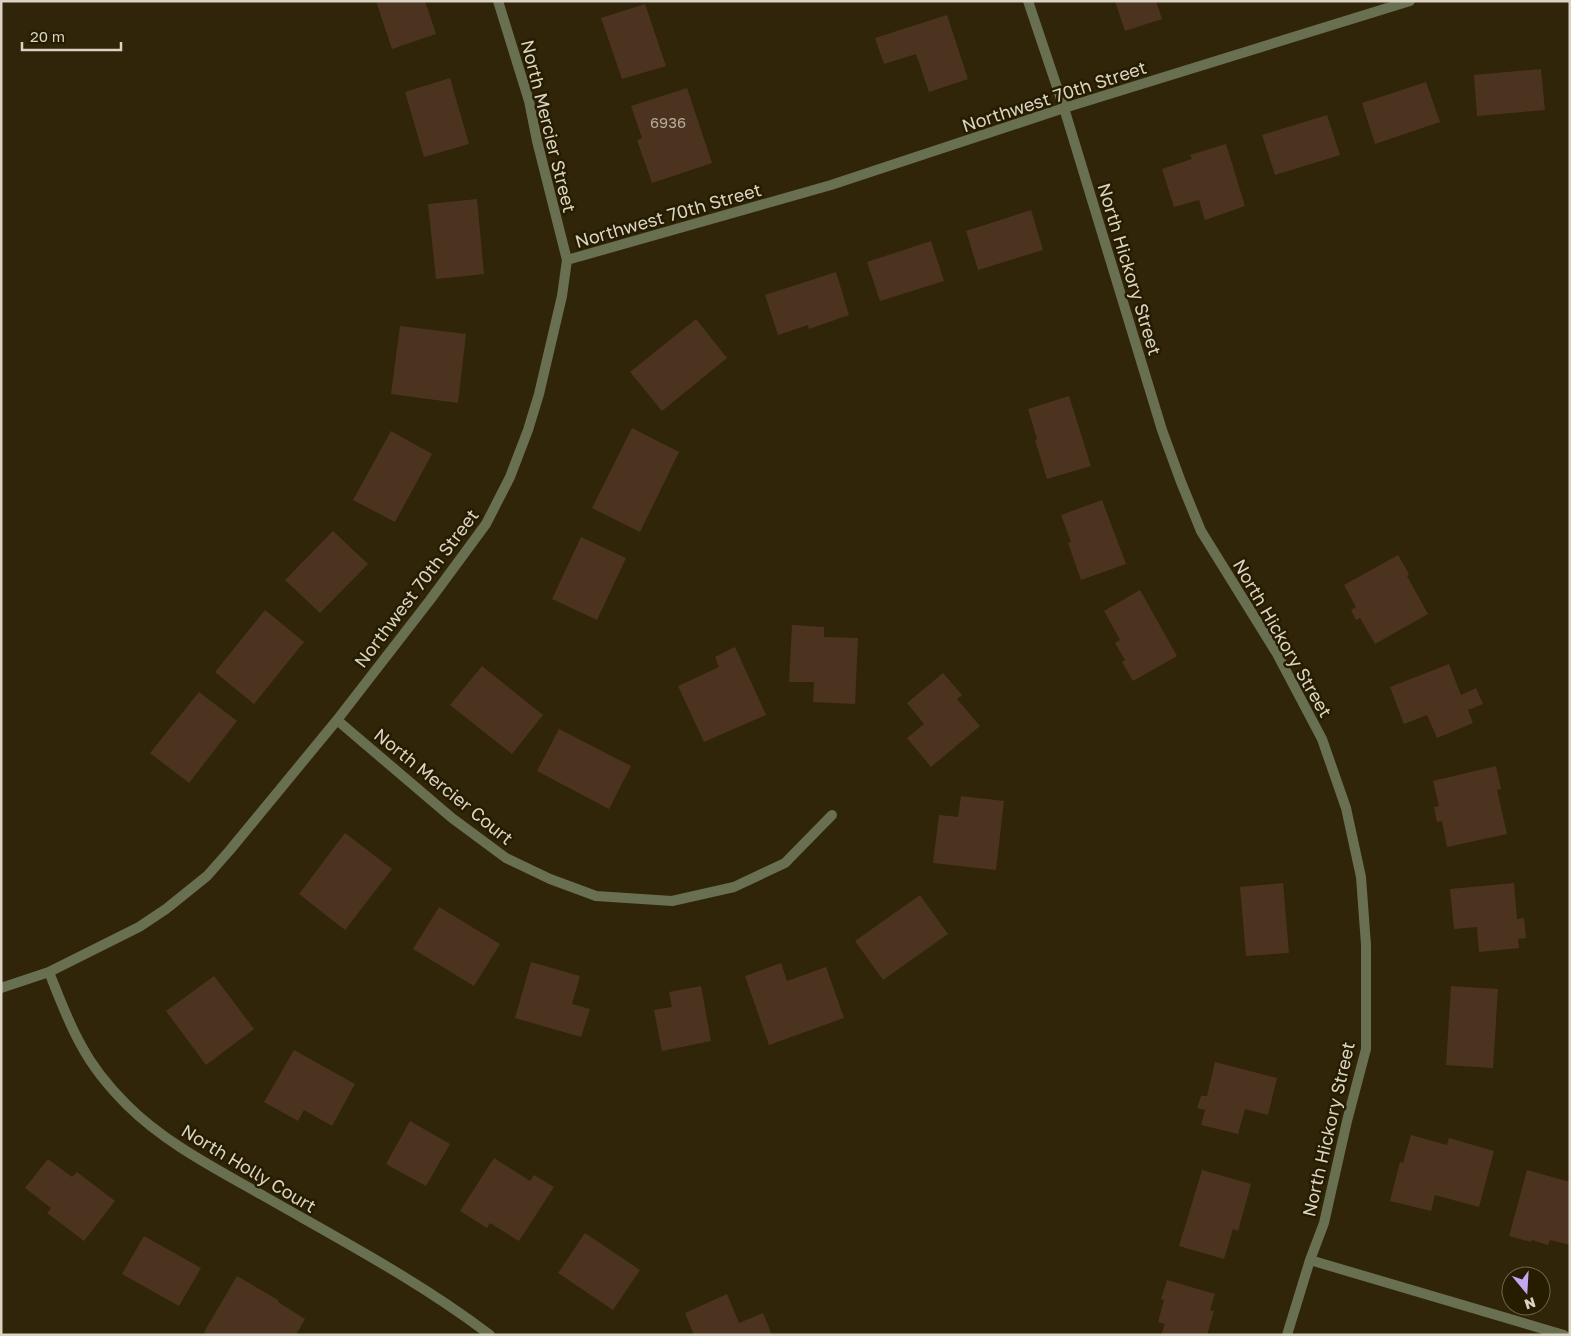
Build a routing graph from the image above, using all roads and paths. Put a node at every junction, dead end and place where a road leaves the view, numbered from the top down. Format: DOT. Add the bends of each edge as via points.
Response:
graph roads {
  1 [pos="498,1"];
  2 [pos="1028,1"];
  3 [pos="1410,1"];
  4 [pos="1064,108"];
  5 [pos="567,260"];
  6 [pos="337,720"];
  7 [pos="832,815"];
  8 [pos="49,972"];
  9 [pos="1,988"];
  10 [pos="1310,1260"];
  11 [pos="490,1335"];
  12 [pos="1287,1335"];
  13 [pos="1564,1335"];
  1 -- 5 [label="street, North Mercier Street" via="529,101"];
  2 -- 4 [label="street, North Hickory Street"];
  3 -- 4 [label="street, Northwest 70th Street"];
  4 -- 5 [label="street, Northwest 70th Street" via="831,185"];
  4 -- 10 [label="street, North Hickory Street" via="1162,430 1181,482 1201,531 1276,652 1322,739 1346,808 1361,877 1366,945 1366,1049 1324,1223"];
  5 -- 6 [label="street, Northwest 70th Street" via="562,296 528,430 502,493 486,524"];
  6 -- 7 [label="street, North Mercier Court" via="452,818 506,858 596,896 672,901 734,887 785,863"];
  6 -- 8 [label="street, Northwest 70th Street" via="206,876 139,927"];
  8 -- 9 [label="street, Northwest 70th Street"];
  8 -- 11 [label="street, North Holly Court" via="82,1047 126,1104 152,1128 225,1174 415,1282"];
  10 -- 12 [label="street, North Hickory Street"];
  10 -- 13 [label="street"];
}
